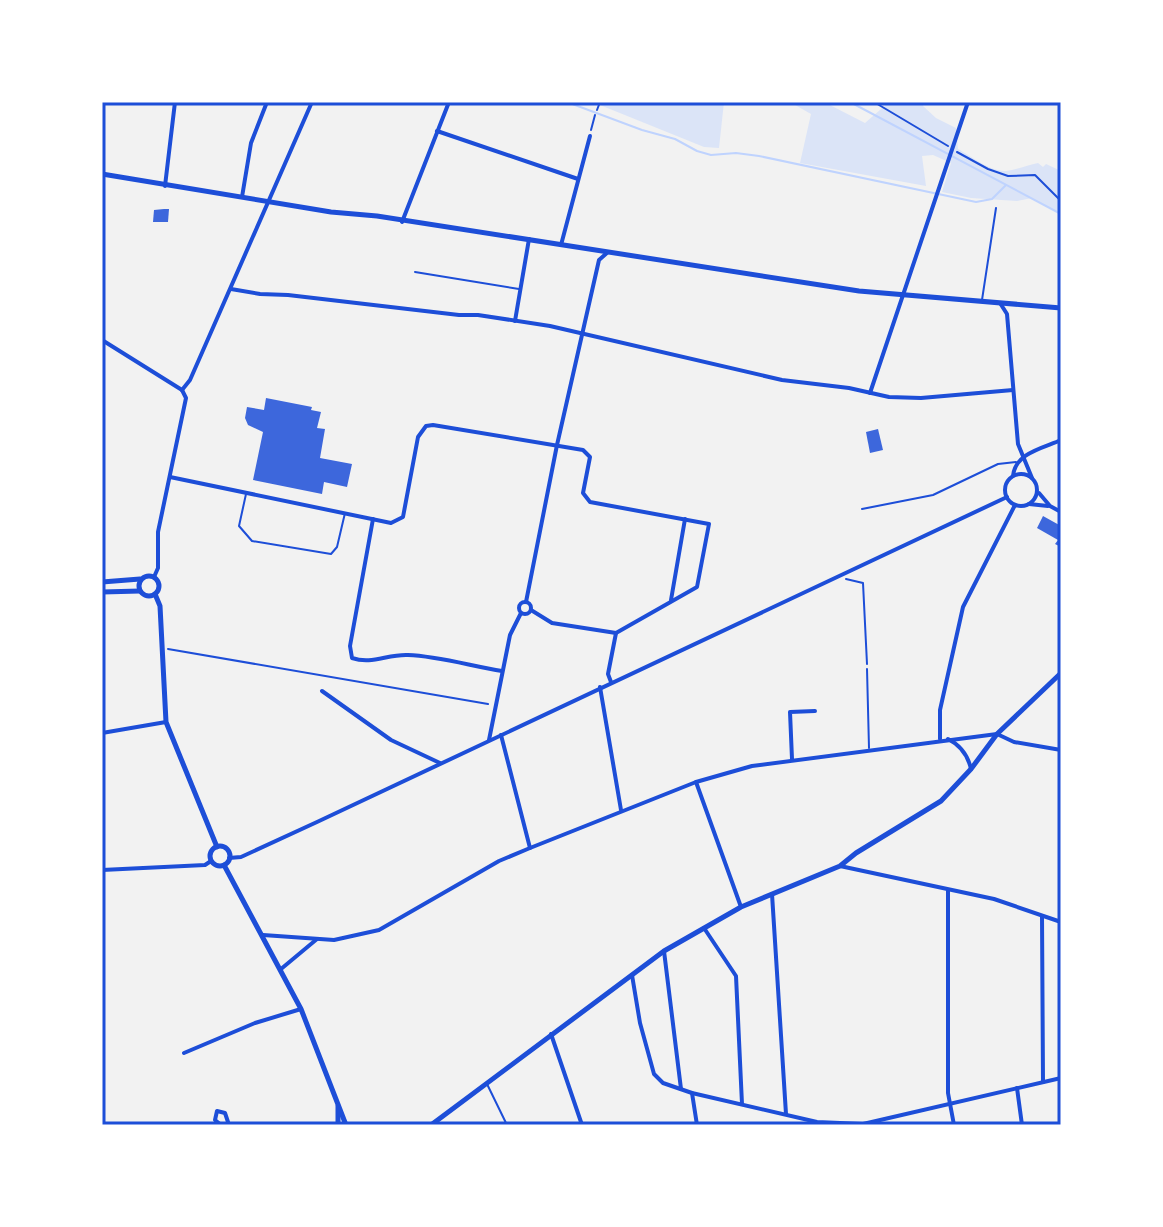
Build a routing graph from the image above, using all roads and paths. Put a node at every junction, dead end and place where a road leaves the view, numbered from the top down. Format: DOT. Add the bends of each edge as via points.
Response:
graph roads {
  1 [pos="175,102"];
  2 [pos="267,102"];
  3 [pos="312,102"];
  4 [pos="449,102"];
  5 [pos="600,102"];
  6 [pos="874,102"];
  7 [pos="968,102"];
  8 [pos="597,110"];
  9 [pos="595,115"];
  10 [pos="437,131"];
  11 [pos="590,136"];
  12 [pos="951,150"];
  13 [pos="102,174"];
  14 [pos="578,179"];
  15 [pos="165,186"];
  16 [pos="242,197"];
  17 [pos="1061,201"];
  18 [pos="268,202"];
  19 [pos="996,208"];
  20 [pos="402,222"];
  21 [pos="529,239"];
  22 [pos="561,245"];
  23 [pos="592,249"];
  24 [pos="608,252"];
  25 [pos="599,260"];
  26 [pos="415,272"];
  27 [pos="231,289"];
  28 [pos="520,290"];
  29 [pos="903,294"];
  30 [pos="981,301"];
  31 [pos="998,302"];
  32 [pos="1014,303"];
  33 [pos="1061,308"];
  34 [pos="1007,314"];
  35 [pos="515,321"];
  36 [pos="583,334"];
  37 [pos="102,340"];
  38 [pos="182,390"];
  39 [pos="1013,390"];
  40 [pos="870,393"];
  41 [pos="1061,440"];
  42 [pos="557,445"];
  43 [pos="1024,457"];
  44 [pos="1016,462"];
  45 [pos="1013,476"];
  46 [pos="170,477"];
  47 [pos="1032,478"];
  48 [pos="1037,491"];
  49 [pos="247,493"];
  50 [pos="1007,497"];
  51 [pos="1029,504"];
  52 [pos="1015,505"];
  53 [pos="1050,506"];
  54 [pos="862,509"];
  55 [pos="1061,512"];
  56 [pos="345,513"];
  57 [pos="373,519"];
  58 [pos="685,519"];
  59 [pos="835,576"];
  60 [pos="154,577"];
  61 [pos="141,579"];
  62 [pos="102,582"];
  63 [pos="140,591"];
  64 [pos="102,592"];
  65 [pos="155,594"];
  66 [pos="670,601"];
  67 [pos="526,602"];
  68 [pos="531,610"];
  69 [pos="521,613"];
  70 [pos="616,633"];
  71 [pos="162,648"];
  72 [pos="867,669"];
  73 [pos="502,671"];
  74 [pos="1061,673"];
  75 [pos="611,682"];
  76 [pos="600,687"];
  77 [pos="322,691"];
  78 [pos="496,705"];
  79 [pos="815,711"];
  80 [pos="166,722"];
  81 [pos="102,733"];
  82 [pos="997,734"];
  83 [pos="501,735"];
  84 [pos="943,739"];
  85 [pos="489,740"];
  86 [pos="869,749"];
  87 [pos="1061,750"];
  88 [pos="792,759"];
  89 [pos="440,763"];
  90 [pos="971,769"];
  91 [pos="696,782"];
  92 [pos="621,810"];
  93 [pos="217,847"];
  94 [pos="530,848"];
  95 [pos="229,858"];
  96 [pos="208,863"];
  97 [pos="224,865"];
  98 [pos="840,866"];
  99 [pos="102,870"];
  100 [pos="948,891"];
  101 [pos="772,894"];
  102 [pos="741,907"];
  103 [pos="1042,916"];
  104 [pos="1061,922"];
  105 [pos="704,928"];
  106 [pos="263,935"];
  107 [pos="317,939"];
  108 [pos="664,951"];
  109 [pos="281,969"];
  110 [pos="632,973"];
  111 [pos="301,1009"];
  112 [pos="551,1034"];
  113 [pos="184,1053"];
  114 [pos="1061,1078"];
  115 [pos="1043,1082"];
  116 [pos="487,1083"];
  117 [pos="1017,1088"];
  118 [pos="681,1089"];
  119 [pos="692,1093"];
  120 [pos="338,1101"];
  121 [pos="742,1104"];
  122 [pos="950,1104"];
  123 [pos="786,1114"];
  124 [pos="886,1122"];
  125 [pos="221,1125"];
  126 [pos="229,1125"];
  127 [pos="338,1125"];
  128 [pos="346,1125"];
  129 [pos="431,1125"];
  130 [pos="507,1125"];
  131 [pos="582,1125"];
  132 [pos="697,1125"];
  133 [pos="954,1125"];
  134 [pos="1022,1125"];
  1 -- 15 [label="street"];
  2 -- 16 [label="street" via="251,143"];
  3 -- 18 [label="street"];
  4 -- 10 [label="street"];
  5 -- 8 [label="path"];
  6 -- 12 [label="path"];
  7 -- 12 [label="street"];
  9 -- 11 [label="path"];
  10 -- 14 [label="street"];
  10 -- 20 [label="street"];
  11 -- 14 [label="street"];
  12 -- 17 [label="path" via="1008,176 1035,175"];
  12 -- 29 [label="street"];
  13 -- 15 [label="street"];
  14 -- 22 [label="street"];
  15 -- 16 [label="street"];
  16 -- 18 [label="street"];
  18 -- 20 [label="street"];
  18 -- 27 [label="street"];
  19 -- 30 [label="lane"];
  20 -- 21 [label="street"];
  21 -- 22 [label="street"];
  21 -- 28 [label="street"];
  22 -- 23 [label="street"];
  23 -- 24 [label="street"];
  23 -- 25 [label="street"];
  24 -- 25 [label="street"];
  24 -- 29 [label="street"];
  25 -- 36 [label="street"];
  26 -- 28 [label="lane"];
  27 -- 35 [label="street"];
  27 -- 38 [label="street"];
  28 -- 35 [label="street"];
  29 -- 30 [label="street"];
  29 -- 40 [label="street"];
  30 -- 31 [label="street"];
  31 -- 32 [label="street"];
  31 -- 34 [label="street"];
  32 -- 33 [label="street"];
  32 -- 34 [label="street"];
  34 -- 39 [label="street"];
  35 -- 36 [label="street"];
  36 -- 40 [label="street" via="782,380"];
  36 -- 42 [label="street"];
  37 -- 38 [label="street"];
  38 -- 46 [label="street" via="186,398"];
  39 -- 40 [label="street" via="904,399"];
  39 -- 43 [label="street"];
  41 -- 43 [label="street"];
  42 -- 57 [label="street" via="426,426 418,437 403,517 391,523"];
  42 -- 58 [label="street" via="583,450 590,457 583,493 590,502"];
  42 -- 67 [label="street"];
  43 -- 44 [label="street"];
  43 -- 47 [label="street"];
  44 -- 45 [label="street"];
  44 -- 54 [label="lane" via="998,464 933,495"];
  45 -- 47 [label="street"];
  45 -- 50 [label="street" via="1006,485"];
  46 -- 49 [label="street"];
  46 -- 60 [label="street"];
  47 -- 48 [label="street"];
  48 -- 51 [label="street"];
  48 -- 53 [label="street"];
  49 -- 56 [label="street"];
  49 -- 56 [label="lane" via="239,526 252,541 331,554"];
  50 -- 52 [label="street"];
  50 -- 59 [label="street"];
  51 -- 52 [label="street"];
  51 -- 53 [label="street"];
  52 -- 84 [label="street" via="963,607 940,710"];
  53 -- 55 [label="street"];
  56 -- 57 [label="street"];
  57 -- 73 [label="street" via="352,658 365,663 409,655"];
  58 -- 66 [label="street"];
  58 -- 66 [label="street" via="709,524 697,587"];
  59 -- 72 [label="path" via="863,583"];
  59 -- 75 [label="street"];
  60 -- 61 [label="street"];
  60 -- 65 [label="street" via="159,586"];
  61 -- 62 [label="street"];
  61 -- 63 [label="street"];
  63 -- 64 [label="street"];
  63 -- 65 [label="street"];
  65 -- 71 [label="street"];
  66 -- 70 [label="street"];
  67 -- 68 [label="street"];
  67 -- 69 [label="street" via="520,605"];
  68 -- 69 [label="street"];
  68 -- 70 [label="street" via="552,623"];
  69 -- 73 [label="street"];
  70 -- 75 [label="street"];
  71 -- 78 [label="path"];
  71 -- 80 [label="street"];
  72 -- 86 [label="lane"];
  73 -- 78 [label="street"];
  74 -- 82 [label="street"];
  75 -- 76 [label="street"];
  76 -- 83 [label="street"];
  76 -- 92 [label="street"];
  77 -- 89 [label="street" via="391,740"];
  78 -- 85 [label="street"];
  79 -- 88 [label="street" via="790,712"];
  80 -- 81 [label="street"];
  80 -- 93 [label="street"];
  82 -- 84 [label="street"];
  82 -- 87 [label="street"];
  82 -- 90 [label="street"];
  83 -- 85 [label="street"];
  83 -- 94 [label="street"];
  84 -- 86 [label="street"];
  84 -- 90 [label="street" via="957,745"];
  85 -- 89 [label="street"];
  86 -- 88 [label="street"];
  88 -- 91 [label="street"];
  89 -- 95 [label="street" via="241,857"];
  90 -- 98 [label="street" via="941,801"];
  91 -- 92 [label="street"];
  91 -- 102 [label="street"];
  92 -- 94 [label="street"];
  93 -- 95 [label="street" via="226,849"];
  93 -- 96 [label="street"];
  94 -- 107 [label="street" via="379,930"];
  95 -- 97 [label="street"];
  96 -- 97 [label="street"];
  96 -- 99 [label="street"];
  97 -- 106 [label="street"];
  98 -- 100 [label="street"];
  98 -- 101 [label="street"];
  100 -- 103 [label="street" via="994,899"];
  100 -- 122 [label="street"];
  101 -- 102 [label="street"];
  101 -- 123 [label="street"];
  102 -- 105 [label="street"];
  103 -- 104 [label="street"];
  103 -- 115 [label="street"];
  105 -- 108 [label="street"];
  105 -- 121 [label="street" via="736,976"];
  106 -- 107 [label="street"];
  106 -- 109 [label="street"];
  107 -- 109 [label="street"];
  108 -- 110 [label="street"];
  108 -- 118 [label="street"];
  109 -- 111 [label="street"];
  110 -- 112 [label="street"];
  110 -- 118 [label="street" via="654,1074"];
  111 -- 113 [label="street"];
  111 -- 120 [label="street"];
  112 -- 116 [label="street"];
  112 -- 131 [label="street"];
  114 -- 115 [label="street"];
  115 -- 117 [label="street"];
  116 -- 129 [label="street"];
  116 -- 130 [label="lane"];
  117 -- 122 [label="street"];
  117 -- 134 [label="street"];
  118 -- 119 [label="street"];
  119 -- 121 [label="street"];
  119 -- 132 [label="street"];
  120 -- 127 [label="street"];
  120 -- 128 [label="street"];
  121 -- 123 [label="street"];
  122 -- 124 [label="street"];
  122 -- 133 [label="street"];
  123 -- 124 [label="street" via="840,1124"];
  125 -- 126 [label="street" via="214,1116 221,1111"];
}
